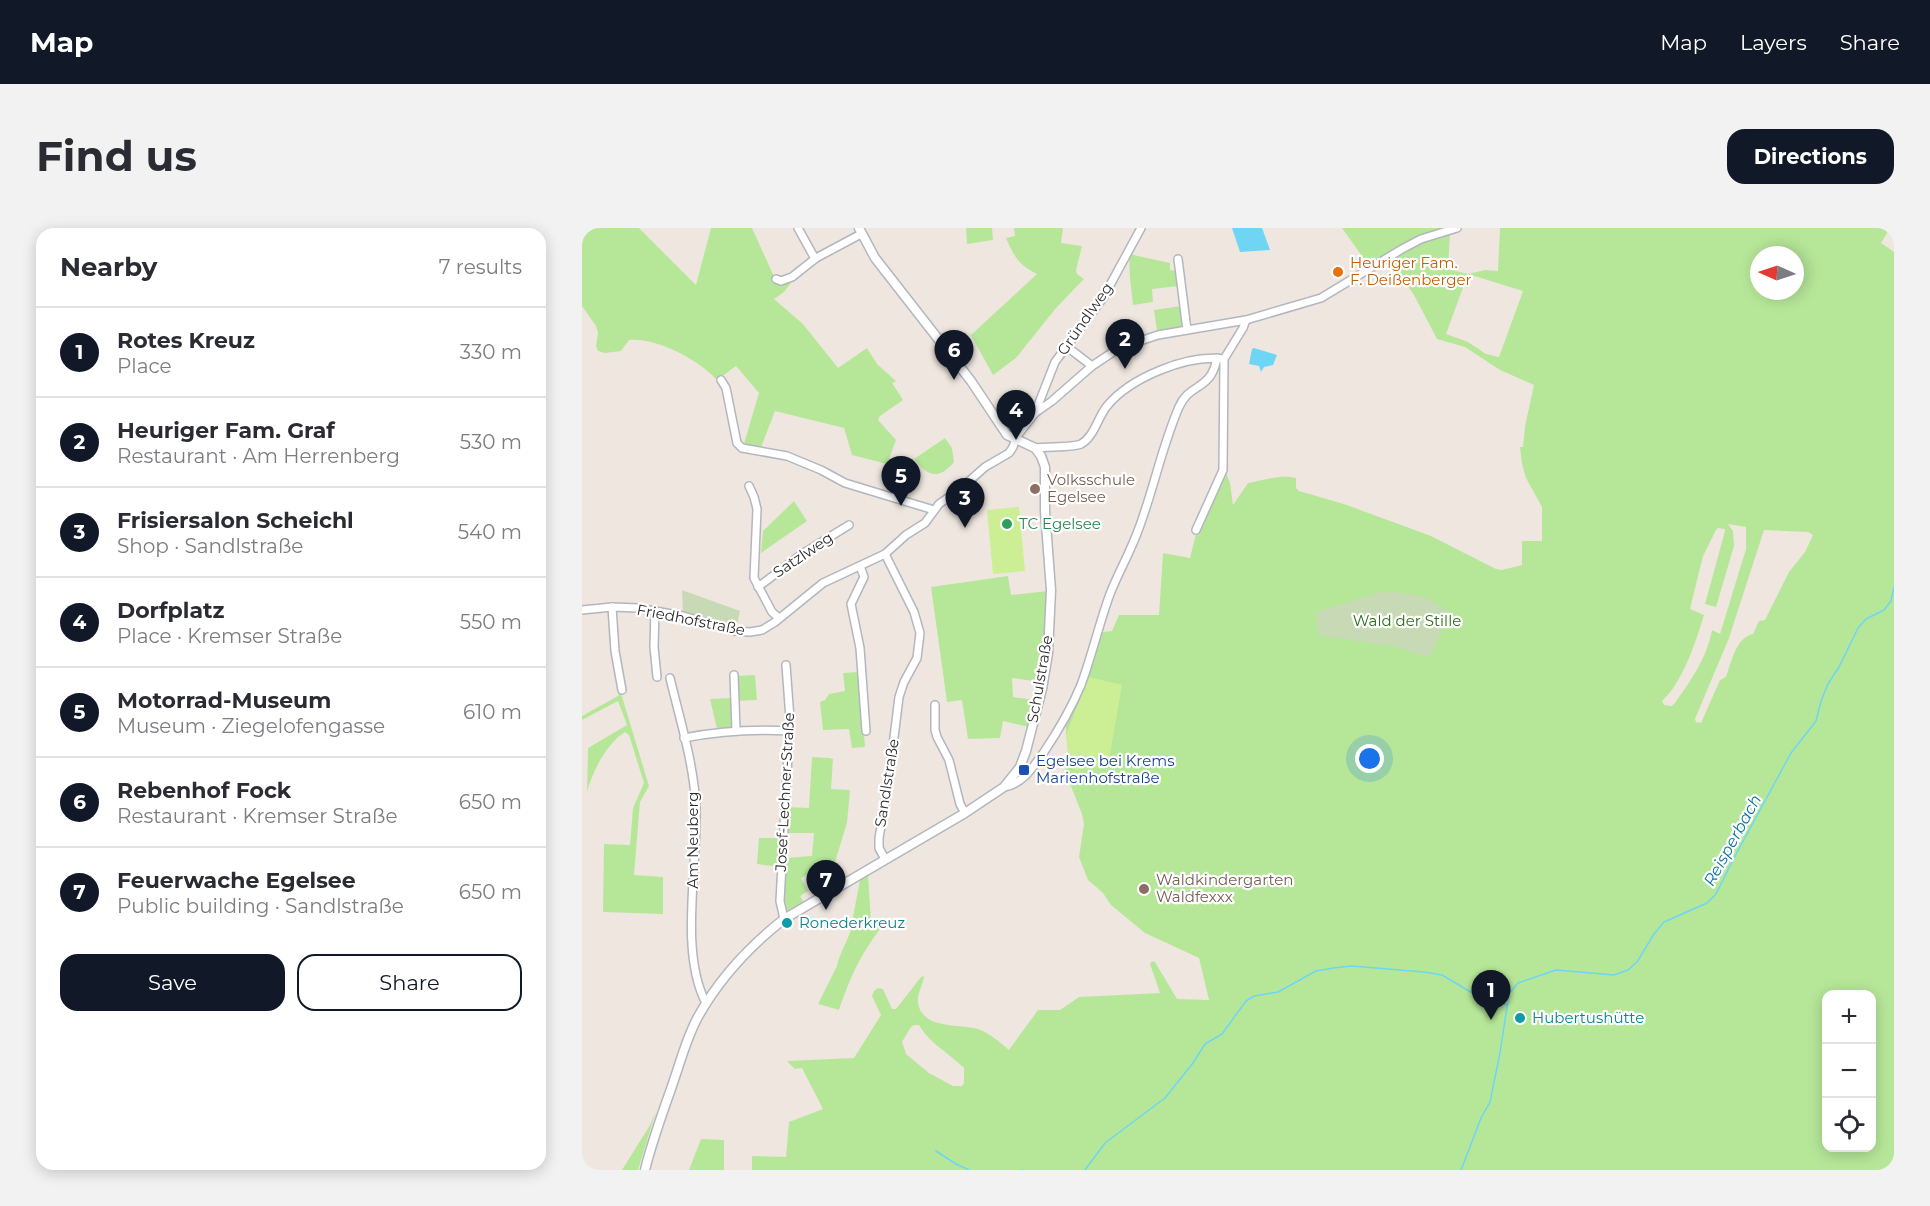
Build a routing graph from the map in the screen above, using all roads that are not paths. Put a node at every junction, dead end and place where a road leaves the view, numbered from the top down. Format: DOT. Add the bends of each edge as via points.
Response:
graph roads {
  1 [pos="798,228"];
  2 [pos="1141,228"];
  3 [pos="1457,228"];
  4 [pos="860,231"];
  5 [pos="816,258"];
  6 [pos="1178,259"];
  7 [pos="776,279"];
  8 [pos="1246,320"];
  9 [pos="1186,330"];
  10 [pos="1066,346"];
  11 [pos="1220,359"];
  12 [pos="1092,366"];
  13 [pos="721,380"];
  14 [pos="1035,413"];
  15 [pos="1016,440"];
  16 [pos="1035,448"];
  17 [pos="749,486"];
  18 [pos="934,510"];
  19 [pos="849,525"];
  20 [pos="1196,530"];
  21 [pos="885,554"];
  22 [pos="860,566"];
  23 [pos="758,587"];
  24 [pos="612,607"];
  25 [pos="582,610"];
  26 [pos="655,610"];
  27 [pos="779,618"];
  28 [pos="786,665"];
  29 [pos="734,675"];
  30 [pos="657,677"];
  31 [pos="670,678"];
  32 [pos="622,690"];
  33 [pos="935,705"];
  34 [pos="736,730"];
  35 [pos="789,731"];
  36 [pos="866,731"];
  37 [pos="684,738"];
  38 [pos="1004,787"];
  39 [pos="965,813"];
  40 [pos="885,859"];
  41 [pos="784,919"];
  42 [pos="706,1003"];
  43 [pos="645,1170"];
  1 -- 5 [label="street"];
  2 -- 10 [label="street, Gründlweg" via="1103,298"];
  3 -- 8 [label="street" via="1421,239 1321,298"];
  4 -- 5 [label="street"];
  4 -- 15 [label="street" via="884,271 971,381 1003,430"];
  5 -- 7 [label="street" via="792,278"];
  6 -- 9 [label="street"];
  8 -- 9 [label="street"];
  8 -- 11 [label="street"];
  9 -- 12 [label="street" via="1128,344"];
  10 -- 12 [label="street"];
  10 -- 14 [label="street, Gründlweg" via="1055,362"];
  11 -- 16 [label="street" via="1196,359 1166,367 1128,389 1113,399 1081,444"];
  11 -- 20 [label="street" via="1223,470"];
  11 -- 38 [label="street" via="1211,376 1188,393 1179,406 1140,526 1109,596 1073,703 1034,767 1019,781"];
  12 -- 14 [label="street"];
  13 -- 18 [label="street" via="737,443 742,448 788,456 845,483"];
  14 -- 15 [label="street"];
  15 -- 16 [label="street"];
  15 -- 18 [label="street" via="1009,453 985,467"];
  16 -- 38 [label="street, Schulstraße" via="1045,467 1051,590 1048,653 1026,751"];
  17 -- 23 [label="street, Satzlweg" via="757,509 754,578"];
  18 -- 21 [label="street" via="925,523"];
  19 -- 23 [label="street, Satzlweg"];
  21 -- 22 [label="street, Friedhofstraße"];
  21 -- 40 [label="street, Sandlstraße" via="914,612 920,633 917,658 899,697 879,838"];
  22 -- 27 [label="street, Friedhofstraße" via="823,583"];
  22 -- 36 [label="street" via="864,577 851,604 860,648"];
  23 -- 27 [label="street, Satzlweg"];
  24 -- 25 [label="street, Friedhofstraße"];
  24 -- 26 [label="street, Friedhofstraße"];
  24 -- 32 [label="street"];
  26 -- 27 [label="street, Friedhofstraße" via="750,632 762,630"];
  26 -- 30 [label="street"];
  28 -- 35 [label="street, Josef-Lechner-Straße"];
  29 -- 34 [label="street"];
  31 -- 37 [label="street, Am Neuberg"];
  33 -- 39 [label="street" via="935,730"];
  34 -- 35 [label="street"];
  34 -- 37 [label="street"];
  35 -- 41 [label="street, Josef-Lechner-Straße" via="780,902"];
  37 -- 42 [label="street, Am Neuberg" via="696,806 693,958"];
  38 -- 39 [label="street, Schulstraße"];
  39 -- 40 [label="street, Schulstraße"];
  40 -- 41 [label="street"];
  41 -- 42 [label="street" via="747,952"];
  42 -- 43 [label="street" via="682,1055"];
}
